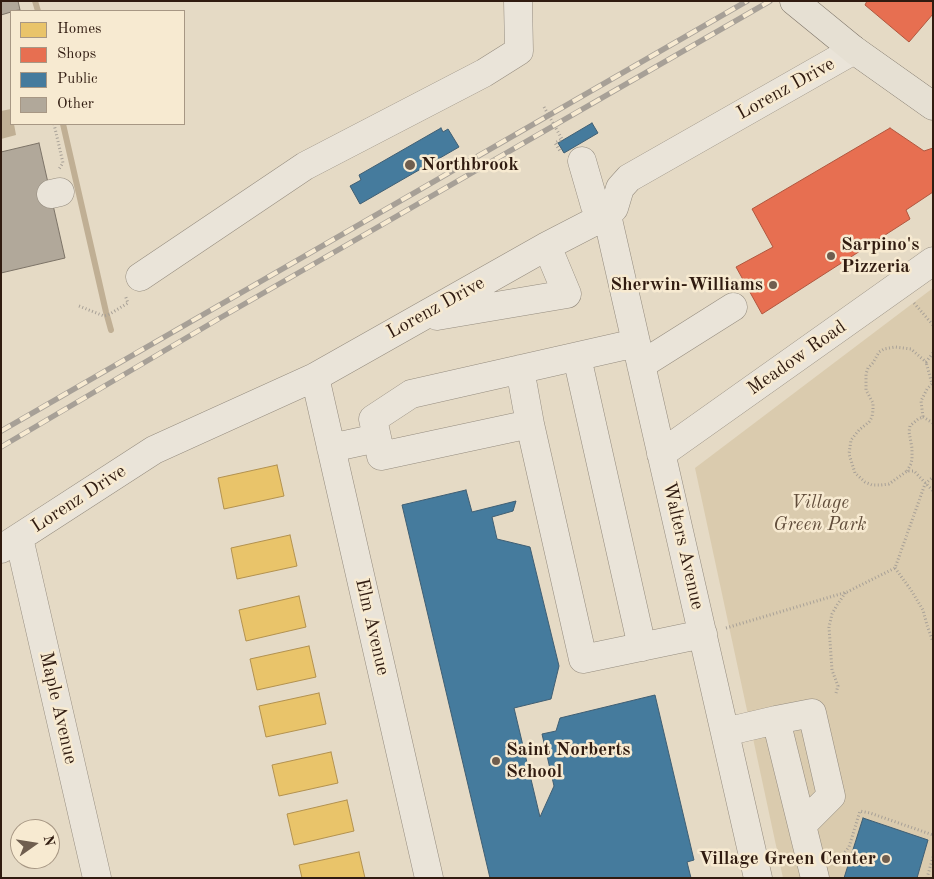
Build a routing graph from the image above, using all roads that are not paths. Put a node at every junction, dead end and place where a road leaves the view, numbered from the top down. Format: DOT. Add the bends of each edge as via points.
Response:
graph roads {
  1 [pos="518,1"];
  2 [pos="794,1"];
  3 [pos="854,50"];
  4 [pos="933,106"];
  5 [pos="573,159"];
  6 [pos="607,215"];
  7 [pos="547,246"];
  8 [pos="933,261"];
  9 [pos="140,277"];
  10 [pos="733,307"];
  11 [pos="417,319"];
  12 [pos="639,354"];
  13 [pos="577,357"];
  14 [pos="520,369"];
  15 [pos="315,377"];
  16 [pos="530,424"];
  17 [pos="377,438"];
  18 [pos="331,448"];
  19 [pos="662,454"];
  20 [pos="10,543"];
  21 [pos="714,631"];
  22 [pos="642,647"];
  23 [pos="776,720"];
  24 [pos="725,732"];
  25 [pos="802,825"];
  26 [pos="823,873"];
  27 [pos="97,878"];
  28 [pos="429,878"];
  29 [pos="758,878"];
  1 -- 9 [label="street" via="519,51 484,73 305,166"];
  2 -- 3 [label="main road"];
  3 -- 4 [label="main road"];
  3 -- 6 [label="street, Lorenz Drive" via="629,178 620,188 614,208"];
  5 -- 6 [label="street" via="595,206"];
  6 -- 7 [label="street, Lorenz Drive"];
  6 -- 12 [label="street, Walters Avenue"];
  7 -- 11 [label="street, Lorenz Drive"];
  7 -- 11 [label="street" via="567,294"];
  8 -- 19 [label="street, Meadow Road"];
  10 -- 12 [label="street"];
  11 -- 15 [label="street, Lorenz Drive"];
  12 -- 13 [label="street"];
  12 -- 19 [label="street, Walters Avenue"];
  13 -- 14 [label="street"];
  13 -- 22 [label="street"];
  14 -- 16 [label="street"];
  14 -- 17 [label="street" via="411,394 373,419"];
  15 -- 18 [label="street, Elm Avenue"];
  15 -- 20 [label="street, Lorenz Drive" via="154,450"];
  16 -- 17 [label="street" via="381,456"];
  16 -- 22 [label="street" via="583,659"];
  17 -- 18 [label="street"];
  18 -- 28 [label="street, Elm Avenue"];
  19 -- 21 [label="street, Walters Avenue"];
  20 -- 27 [label="street, Maple Avenue"];
  21 -- 22 [label="street"];
  21 -- 24 [label="street, Walters Avenue"];
  23 -- 24 [label="street"];
  23 -- 25 [label="street"];
  23 -- 25 [label="street" via="812,713 831,796"];
  24 -- 29 [label="street, Walters Avenue"];
  25 -- 26 [label="street"];
}
